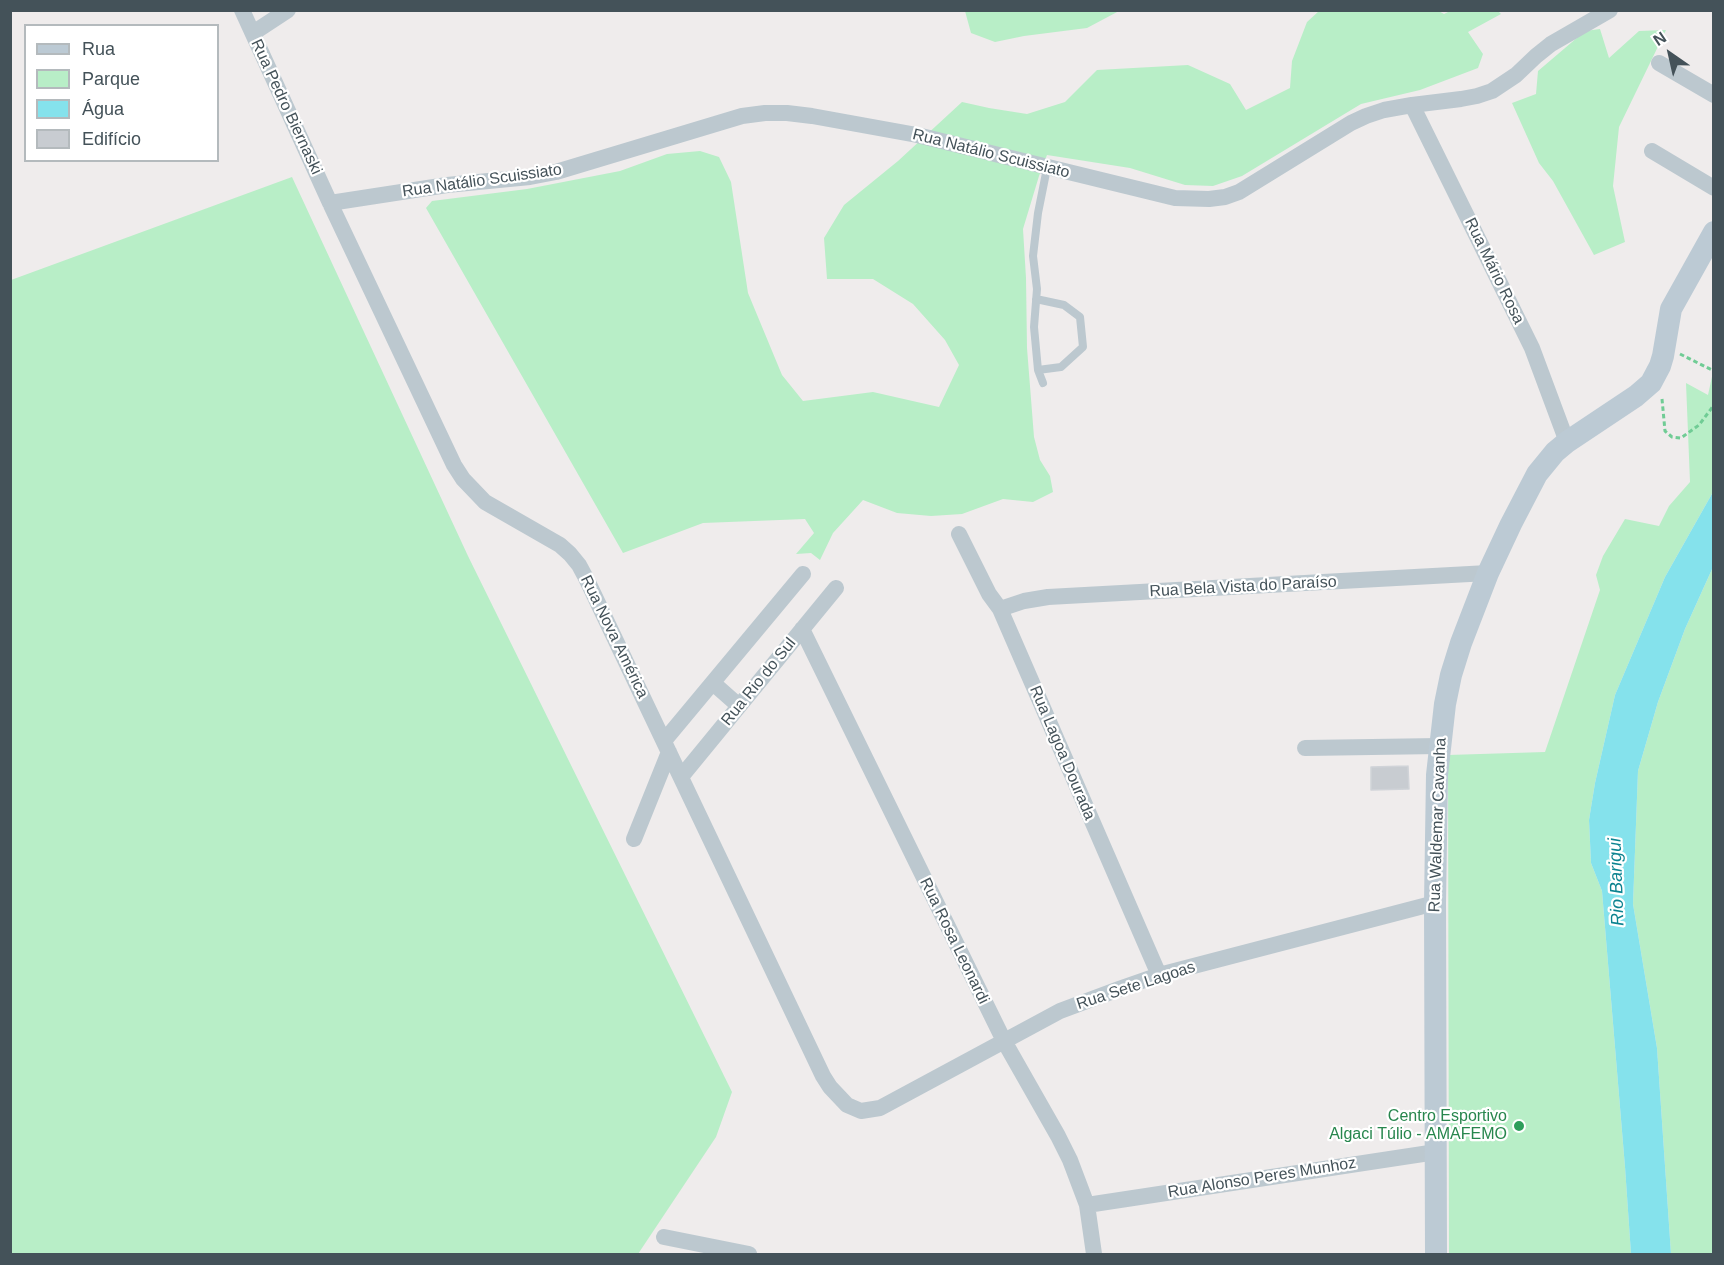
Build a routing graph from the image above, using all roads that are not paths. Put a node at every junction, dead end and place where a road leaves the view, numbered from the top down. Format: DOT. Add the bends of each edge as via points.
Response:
graph roads {
  1 [pos="242,10"];
  2 [pos="288,10"];
  3 [pos="1610,10"];
  4 [pos="253,33"];
  5 [pos="1659,63"];
  6 [pos="1713,95"];
  7 [pos="1412,105"];
  8 [pos="1652,152"];
  9 [pos="1047,168"];
  10 [pos="1713,188"];
  11 [pos="330,202"];
  12 [pos="1713,232"];
  13 [pos="1036,299"];
  14 [pos="1038,370"];
  15 [pos="1043,383"];
  16 [pos="1567,442"];
  17 [pos="959,534"];
  18 [pos="1488,573"];
  19 [pos="803,574"];
  20 [pos="836,588"];
  21 [pos="1000,609"];
  22 [pos="802,630"];
  23 [pos="713,683"];
  24 [pos="740,706"];
  25 [pos="1439,746"];
  26 [pos="667,747"];
  27 [pos="1305,748"];
  28 [pos="681,777"];
  29 [pos="634,838"];
  30 [pos="1435,903"];
  31 [pos="1159,975"];
  32 [pos="1004,1041"];
  33 [pos="854,1109"];
  34 [pos="1436,1152"];
  35 [pos="1087,1205"];
  36 [pos="664,1237"];
  37 [pos="729,1252"];
  38 [pos="748,1254"];
  39 [pos="1094,1254"];
  40 [pos="1436,1254"];
  1 -- 4 [label="street, Rua Pedro Biernaski"];
  2 -- 4 [label="street"];
  3 -- 7 [label="street, Rua Natálio Scuissiato" via="1551,44 1492,91"];
  4 -- 11 [label="street, Rua Pedro Biernaski"];
  5 -- 6 [label="street"];
  7 -- 9 [label="street, Rua Natálio Scuissiato" via="1359,120 1257,183 1225,197 1175,198"];
  7 -- 16 [label="street, Rua Mário Rosa" via="1532,348"];
  8 -- 10 [label="street"];
  9 -- 11 [label="street, Rua Natálio Scuissiato" via="891,130 812,116 765,114 721,122 556,172"];
  9 -- 13 [label="lane" via="1033,256"];
  11 -- 26 [label="street, Rua Nova América" via="454,465 485,502 547,536 575,560"];
  12 -- 16 [label="street, Rua Waldemar Cavanha" via="1671,309 1662,356 1651,382"];
  13 -- 14 [label="lane"];
  13 -- 14 [label="lane" via="1064,305 1080,317 1083,347 1061,367"];
  14 -- 15 [label="lane"];
  16 -- 18 [label="street, Rua Waldemar Cavanha" via="1537,474"];
  17 -- 21 [label="street, Rua Lagoa Dourada"];
  18 -- 21 [label="street, Rua Bela Vista do Paraíso" via="1048,597"];
  18 -- 25 [label="street, Rua Waldemar Cavanha" via="1451,675"];
  19 -- 23 [label="street"];
  20 -- 22 [label="street, Rua Rio do Sul"];
  21 -- 31 [label="street, Rua Lagoa Dourada"];
  22 -- 24 [label="street, Rua Rio do Sul"];
  22 -- 32 [label="street, Rua Rosa Leonardi"];
  23 -- 24 [label="street"];
  23 -- 26 [label="street"];
  24 -- 28 [label="street, Rua Rio do Sul"];
  25 -- 27 [label="street"];
  25 -- 30 [label="street, Rua Waldemar Cavanha"];
  26 -- 28 [label="street, Rua Nova América"];
  26 -- 29 [label="street"];
  28 -- 33 [label="street, Rua Nova América" via="823,1076 838,1097"];
  30 -- 31 [label="street, Rua Sete Lagoas"];
  30 -- 34 [label="street, Rua Waldemar Cavanha"];
  31 -- 32 [label="street, Rua Sete Lagoas" via="1060,1011"];
  32 -- 33 [label="street, Rua Sete Lagoas" via="886,1105 869,1111"];
  32 -- 35 [label="street, Rua Rosa Leonardi" via="1066,1152"];
  34 -- 35 [label="street, Rua Alonso Peres Munhoz"];
  34 -- 40 [label="street, Rua Waldemar Cavanha"];
  35 -- 39 [label="street, Rua Rosa Leonardi"];
  36 -- 37 [label="street"];
  37 -- 38 [label="street"];
}
